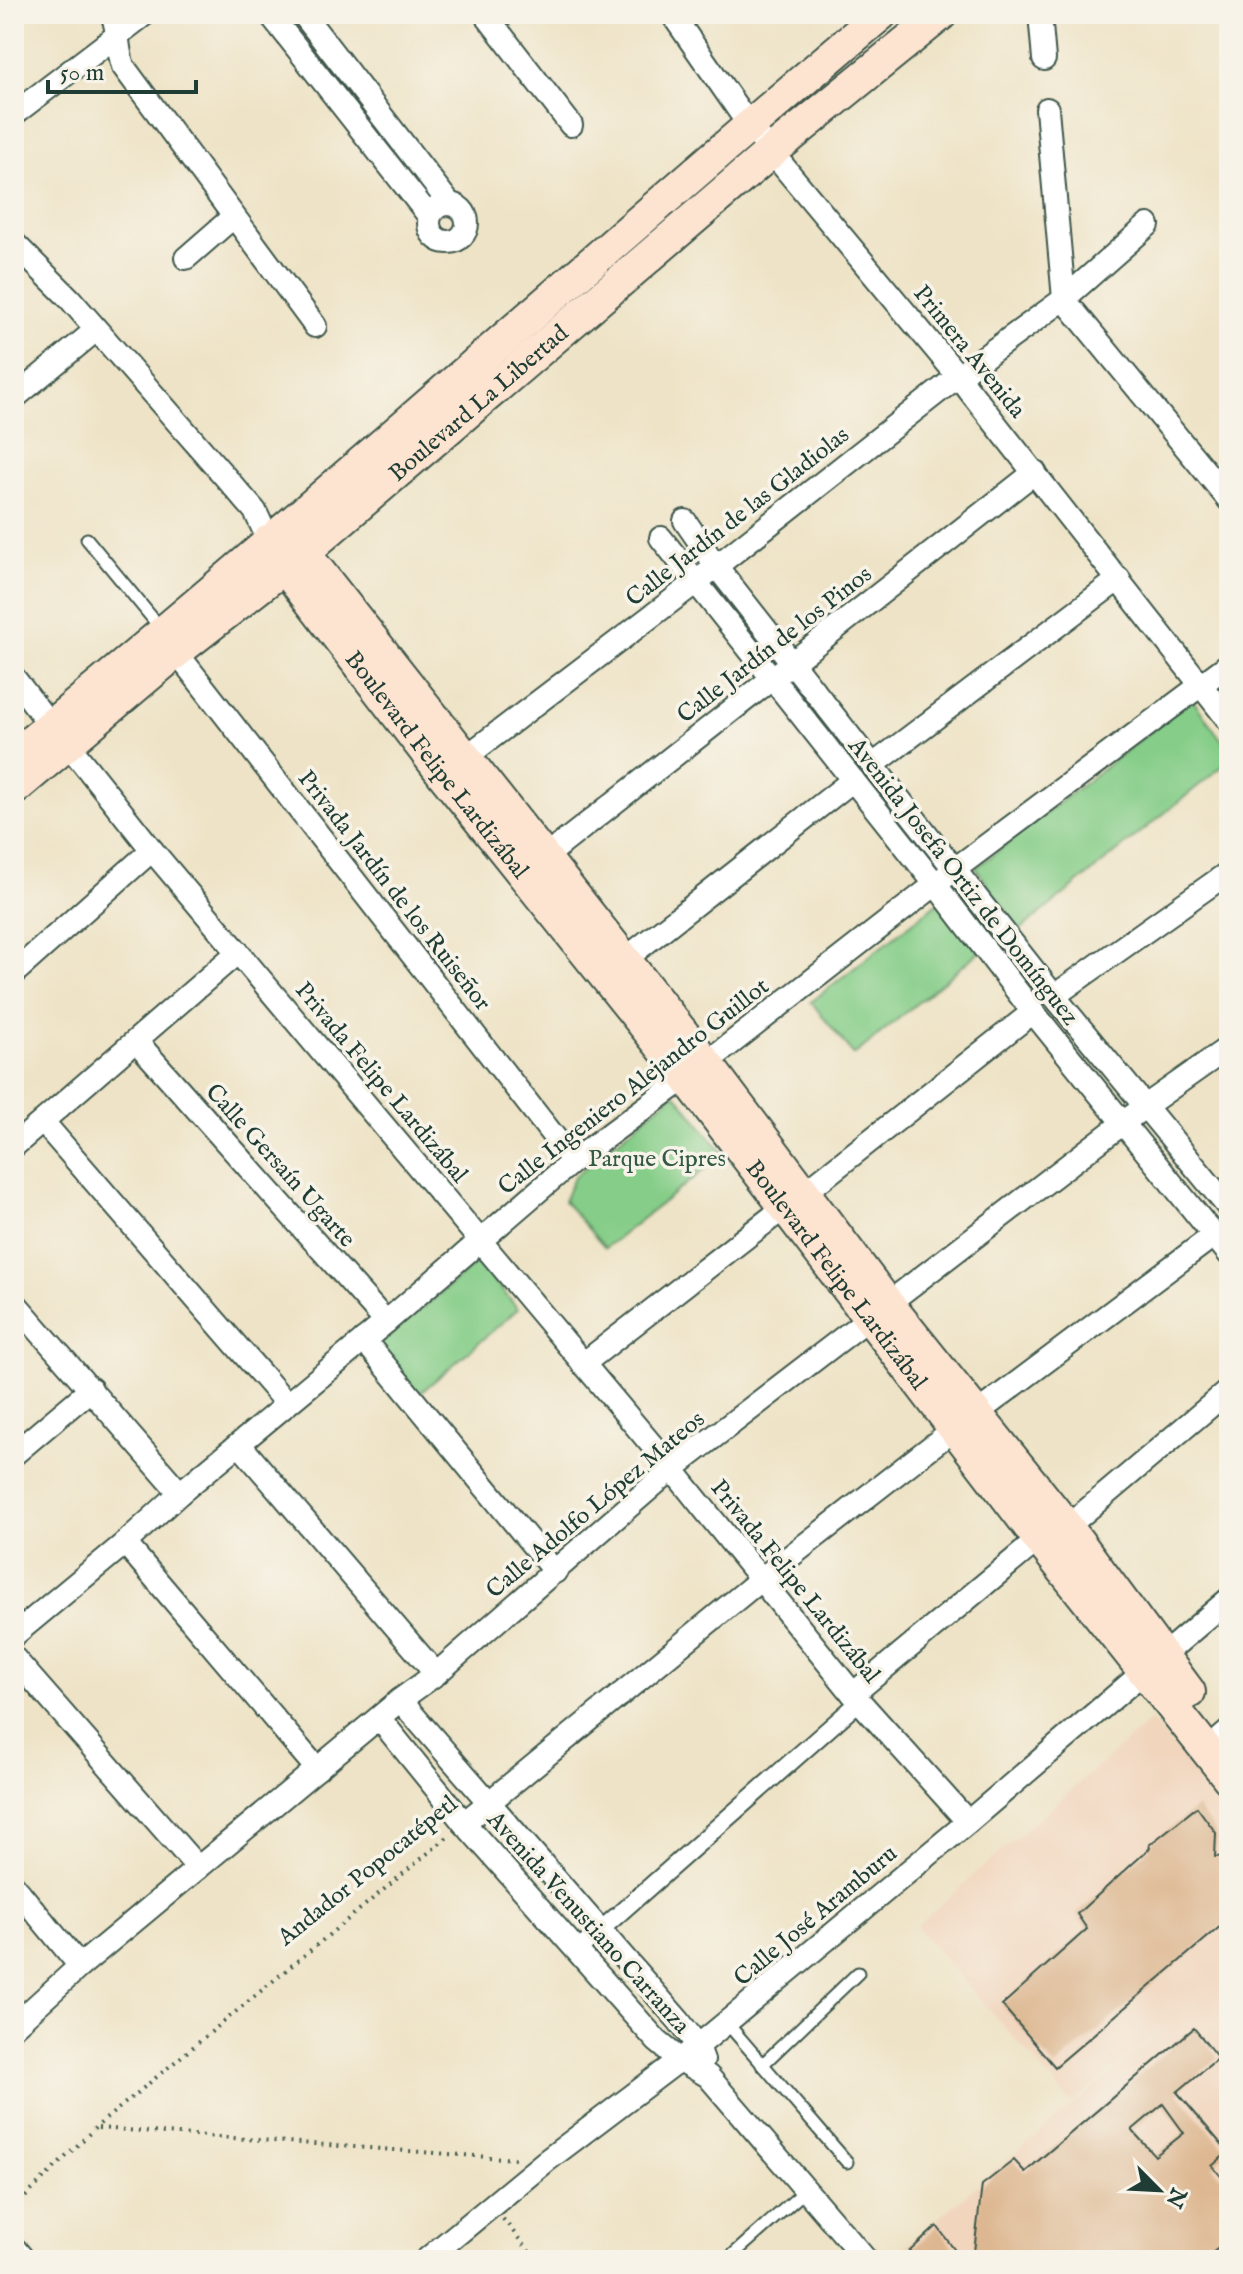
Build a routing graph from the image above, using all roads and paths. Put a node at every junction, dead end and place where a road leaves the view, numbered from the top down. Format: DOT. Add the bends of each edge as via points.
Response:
graph roads {
  1 [pos="145,14"];
  2 [pos="270,14"];
  3 [pos="303,14"];
  4 [pos="485,14"];
  5 [pos="672,14"];
  6 [pos="881,14"];
  7 [pos="941,14"];
  8 [pos="1040,14"];
  9 [pos="110,32"];
  10 [pos="1044,59"];
  11 [pos="1047,109"];
  12 [pos="14,114"];
  13 [pos="571,125"];
  14 [pos="749,125"];
  15 [pos="771,152"];
  16 [pos="449,203"];
  17 [pos="429,216"];
  18 [pos="233,217"];
  19 [pos="1148,225"];
  20 [pos="14,243"];
  21 [pos="186,258"];
  22 [pos="1064,299"];
  23 [pos="315,326"];
  24 [pos="96,330"];
  25 [pos="958,376"];
  26 [pos="14,398"];
  27 [pos="1035,472"];
  28 [pos="1229,500"];
  29 [pos="685,521"];
  30 [pos="661,538"];
  31 [pos="87,539"];
  32 [pos="286,547"];
  33 [pos="716,566"];
  34 [pos="1119,579"];
  35 [pos="695,583"];
  36 [pos="170,641"];
  37 [pos="792,662"];
  38 [pos="1229,664"];
  39 [pos="14,678"];
  40 [pos="771,678"];
  41 [pos="1202,684"];
  42 [pos="1229,721"];
  43 [pos="59,734"];
  44 [pos="14,756"];
  45 [pos="873,765"];
  46 [pos="454,766"];
  47 [pos="853,780"];
  48 [pos="14,789"];
  49 [pos="152,850"];
  50 [pos="545,857"];
  51 [pos="955,869"];
  52 [pos="1229,872"];
  53 [pos="936,885"];
  54 [pos="238,952"];
  55 [pos="624,960"];
  56 [pos="14,973"];
  57 [pos="1054,996"];
  58 [pos="1033,1012"];
  59 [pos="137,1042"];
  60 [pos="1229,1047"];
  61 [pos="696,1070"];
  62 [pos="1144,1107"];
  63 [pos="43,1122"];
  64 [pos="1123,1124"];
  65 [pos="14,1146"];
  66 [pos="573,1161"];
  67 [pos="795,1200"];
  68 [pos="1229,1208"];
  69 [pos="1213,1236"];
  70 [pos="480,1238"];
  71 [pos="1229,1254"];
  72 [pos="14,1302"];
  73 [pos="878,1311"];
  74 [pos="386,1322"];
  75 [pos="364,1340"];
  76 [pos="583,1364"];
  77 [pos="91,1389"];
  78 [pos="1229,1390"];
  79 [pos="287,1404"];
  80 [pos="966,1421"];
  81 [pos="240,1445"];
  82 [pos="14,1454"];
  83 [pos="672,1469"];
  84 [pos="180,1493"];
  85 [pos="1053,1533"];
  86 [pos="125,1543"];
  87 [pos="555,1572"];
  88 [pos="760,1580"];
  89 [pos="1229,1599"];
  90 [pos="14,1635"];
  91 [pos="14,1658"];
  92 [pos="1154,1663"];
  93 [pos="436,1674"];
  94 [pos="857,1697"];
  95 [pos="400,1700"];
  96 [pos="379,1718"];
  97 [pos="1227,1738"];
  98 [pos="317,1769"];
  99 [pos="1229,1778"];
  100 [pos="491,1802"];
  101 [pos="968,1822"];
  102 [pos="464,1823"];
  103 [pos="198,1868"];
  104 [pos="14,1886"];
  105 [pos="602,1930"];
  106 [pos="578,1950"];
  107 [pos="80,1966"];
  108 [pos="858,1973"];
  109 [pos="726,2022"];
  110 [pos="14,2026"];
  111 [pos="689,2053"];
  112 [pos="762,2065"];
  113 [pos="96,2127"];
  114 [pos="546,2161"];
  115 [pos="847,2162"];
  116 [pos="806,2190"];
  117 [pos="492,2205"];
  118 [pos="14,2208"];
  119 [pos="426,2260"];
  120 [pos="536,2260"];
  121 [pos="727,2260"];
  122 [pos="866,2260"];
  1 -- 9 [label="street"];
  2 -- 17 [label="street"];
  3 -- 16 [label="street"];
  4 -- 13 [label="street"];
  5 -- 14 [label="street, Primera Avenida"];
  6 -- 14 [label="main road, Boulevard La Libertad"];
  7 -- 15 [label="main road, Boulevard La Libertad"];
  8 -- 10 [label="street"];
  9 -- 12 [label="street"];
  9 -- 18 [label="street" via="123,66"];
  11 -- 22 [label="street"];
  14 -- 15 [label="street, Primera Avenida"];
  14 -- 32 [label="main road, Boulevard La Libertad"];
  15 -- 25 [label="street, Primera Avenida"];
  15 -- 32 [label="main road, Boulevard La Libertad"];
  16 -- 17 [label="street"];
  16 -- 17 [label="street" via="467,218 458,240 435,239"];
  18 -- 21 [label="street"];
  18 -- 23 [label="street"];
  19 -- 22 [label="street, Calle Jardín de las Gladiolas"];
  20 -- 24 [label="street"];
  22 -- 25 [label="street, Calle Jardín de las Gladiolas"];
  22 -- 28 [label="street"];
  24 -- 26 [label="street"];
  24 -- 32 [label="street"];
  25 -- 27 [label="street, Primera Avenida"];
  25 -- 33 [label="street, Calle Jardín de las Gladiolas"];
  27 -- 34 [label="street, Primera Avenida"];
  27 -- 37 [label="street, Calle Jardín de los Pinos"];
  29 -- 33 [label="street, Avenida Josefa Ortiz de Domínguez"];
  30 -- 35 [label="street, Avenida Josefa Ortiz de Domínguez"];
  31 -- 36 [label="lane"];
  32 -- 36 [label="main road, Boulevard La Libertad"];
  32 -- 46 [label="main road, Boulevard Felipe Lardizábal"];
  33 -- 35 [label="street, Calle Jardín de las Gladiolas"];
  33 -- 37 [label="street, Avenida Josefa Ortiz de Domínguez"];
  34 -- 41 [label="street, Primera Avenida"];
  34 -- 45 [label="street"];
  35 -- 40 [label="street, Avenida Josefa Ortiz de Domínguez"];
  35 -- 46 [label="street, Calle Jardín de las Gladiolas"];
  36 -- 43 [label="main road, Boulevard La Libertad"];
  36 -- 66 [label="street, Privada Jardín de los Ruiseñor"];
  37 -- 40 [label="street, Calle Jardín de los Pinos"];
  37 -- 45 [label="street, Avenida Josefa Ortiz de Domínguez"];
  38 -- 41 [label="street, Calle Ingeniero Alejandro Guillot"];
  39 -- 43 [label="street, Privada Felipe Lardizábal"];
  40 -- 47 [label="street, Avenida Josefa Ortiz de Domínguez"];
  40 -- 50 [label="street, Calle Jardín de los Pinos"];
  41 -- 42 [label="street, Primera Avenida"];
  41 -- 51 [label="street, Calle Ingeniero Alejandro Guillot"];
  43 -- 44 [label="main road, Boulevard La Libertad"];
  43 -- 48 [label="main road, Boulevard La Libertad"];
  43 -- 49 [label="street, Privada Felipe Lardizábal"];
  45 -- 51 [label="street, Avenida Josefa Ortiz de Domínguez"];
  46 -- 50 [label="main road, Boulevard Felipe Lardizábal"];
  46 -- 61 [label="main road, Boulevard Felipe Lardizábal"];
  47 -- 53 [label="street, Avenida Josefa Ortiz de Domínguez"];
  47 -- 55 [label="street"];
  49 -- 54 [label="street, Privada Felipe Lardizábal"];
  49 -- 56 [label="street"];
  50 -- 55 [label="main road, Boulevard Felipe Lardizábal"];
  51 -- 53 [label="street, Calle Ingeniero Alejandro Guillot"];
  51 -- 57 [label="street, Avenida Josefa Ortiz de Domínguez"];
  52 -- 57 [label="street"];
  53 -- 58 [label="street, Avenida Josefa Ortiz de Domínguez"];
  53 -- 61 [label="street, Calle Ingeniero Alejandro Guillot"];
  54 -- 59 [label="street"];
  54 -- 70 [label="street, Privada Felipe Lardizábal"];
  55 -- 61 [label="main road, Boulevard Felipe Lardizábal"];
  57 -- 62 [label="street, Avenida Josefa Ortiz de Domínguez"];
  58 -- 64 [label="street, Avenida Josefa Ortiz de Domínguez"];
  58 -- 67 [label="street"];
  59 -- 63 [label="street"];
  59 -- 74 [label="street, Calle Gersaín Ugarte"];
  60 -- 62 [label="street, Calle Adolfo López Mateos"];
  61 -- 66 [label="street, Calle Ingeniero Alejandro Guillot"];
  61 -- 67 [label="main road, Boulevard Felipe Lardizábal"];
  62 -- 64 [label="street, Calle Adolfo López Mateos"];
  62 -- 68 [label="street, Avenida Josefa Ortiz de Domínguez"];
  63 -- 65 [label="street"];
  63 -- 79 [label="street"];
  64 -- 69 [label="street, Avenida Josefa Ortiz de Domínguez"];
  64 -- 73 [label="street, Calle Adolfo López Mateos"];
  66 -- 70 [label="street, Calle Ingeniero Alejandro Guillot"];
  67 -- 73 [label="main road, Boulevard Felipe Lardizábal"];
  67 -- 76 [label="street"];
  69 -- 71 [label="street, Avenida Josefa Ortiz de Domínguez"];
  69 -- 80 [label="street, Andador Popocatépetl"];
  70 -- 74 [label="street, Calle Ingeniero Alejandro Guillot"];
  70 -- 76 [label="street, Privada Felipe Lardizábal"];
  72 -- 77 [label="street"];
  73 -- 80 [label="main road, Boulevard Felipe Lardizábal"];
  73 -- 83 [label="street, Calle Adolfo López Mateos"];
  74 -- 75 [label="street, Calle Ingeniero Alejandro Guillot"];
  75 -- 79 [label="street, Calle Ingeniero Alejandro Guillot"];
  75 -- 87 [label="street"];
  76 -- 83 [label="street, Privada Felipe Lardizábal"];
  77 -- 82 [label="street"];
  77 -- 84 [label="street"];
  78 -- 85 [label="street"];
  79 -- 81 [label="street, Calle Ingeniero Alejandro Guillot"];
  80 -- 85 [label="main road, Boulevard Felipe Lardizábal"];
  80 -- 88 [label="street, Andador Popocatépetl"];
  81 -- 84 [label="street, Calle Ingeniero Alejandro Guillot"];
  81 -- 93 [label="street"];
  83 -- 87 [label="street, Calle Adolfo López Mateos"];
  83 -- 88 [label="street, Privada Felipe Lardizábal"];
  84 -- 86 [label="street, Calle Ingeniero Alejandro Guillot"];
  85 -- 92 [label="main road, Boulevard Felipe Lardizábal"];
  85 -- 94 [label="street"];
  86 -- 90 [label="street, Calle Ingeniero Alejandro Guillot"];
  86 -- 98 [label="street"];
  87 -- 93 [label="street, Calle Adolfo López Mateos"];
  88 -- 94 [label="street, Privada Felipe Lardizábal"];
  88 -- 100 [label="street, Andador Popocatépetl"];
  89 -- 92 [label="street, Calle José Aramburu"];
  91 -- 103 [label="street"];
  92 -- 97 [label="main road, Boulevard Felipe Lardizábal"];
  92 -- 99 [label="main road, Boulevard Felipe Lardizábal"];
  92 -- 101 [label="street, Calle José Aramburu"];
  93 -- 95 [label="street, Calle Adolfo López Mateos"];
  94 -- 101 [label="street, Privada Felipe Lardizábal"];
  94 -- 105 [label="street"];
  95 -- 96 [label="street, Calle Adolfo López Mateos"];
  95 -- 100 [label="street, Avenida Venustiano Carranza"];
  96 -- 98 [label="street, Calle Adolfo López Mateos"];
  96 -- 102 [label="street, Avenida Venustiano Carranza"];
  98 -- 103 [label="street, Calle Adolfo López Mateos"];
  100 -- 102 [label="street, Andador Popocatépetl"];
  100 -- 105 [label="street, Avenida Venustiano Carranza"];
  101 -- 109 [label="street, Calle José Aramburu"];
  102 -- 106 [label="street, Avenida Venustiano Carranza"];
  102 -- 113 [label="path, Andador Popocatépetl"];
  103 -- 107 [label="street, Calle Adolfo López Mateos"];
  104 -- 107 [label="street"];
  105 -- 106 [label="street"];
  105 -- 111 [label="street, Avenida Venustiano Carranza"];
  106 -- 111 [label="street, Avenida Venustiano Carranza" via="657,2041"];
  107 -- 110 [label="street, Calle Adolfo López Mateos"];
  108 -- 112 [label="lane"];
  109 -- 111 [label="street, Calle José Aramburu"];
  109 -- 112 [label="lane"];
  111 -- 114 [label="street, Calle José Aramburu"];
  111 -- 116 [label="street, Avenida Venustiano Carranza"];
  112 -- 115 [label="lane"];
  113 -- 114 [label="path"];
  113 -- 118 [label="path, Andador Popocatépetl"];
  114 -- 117 [label="street, Calle José Aramburu"];
  116 -- 121 [label="lane"];
  116 -- 122 [label="street, Avenida Venustiano Carranza"];
  117 -- 119 [label="street, Calle José Aramburu"];
  117 -- 120 [label="path"];
}
